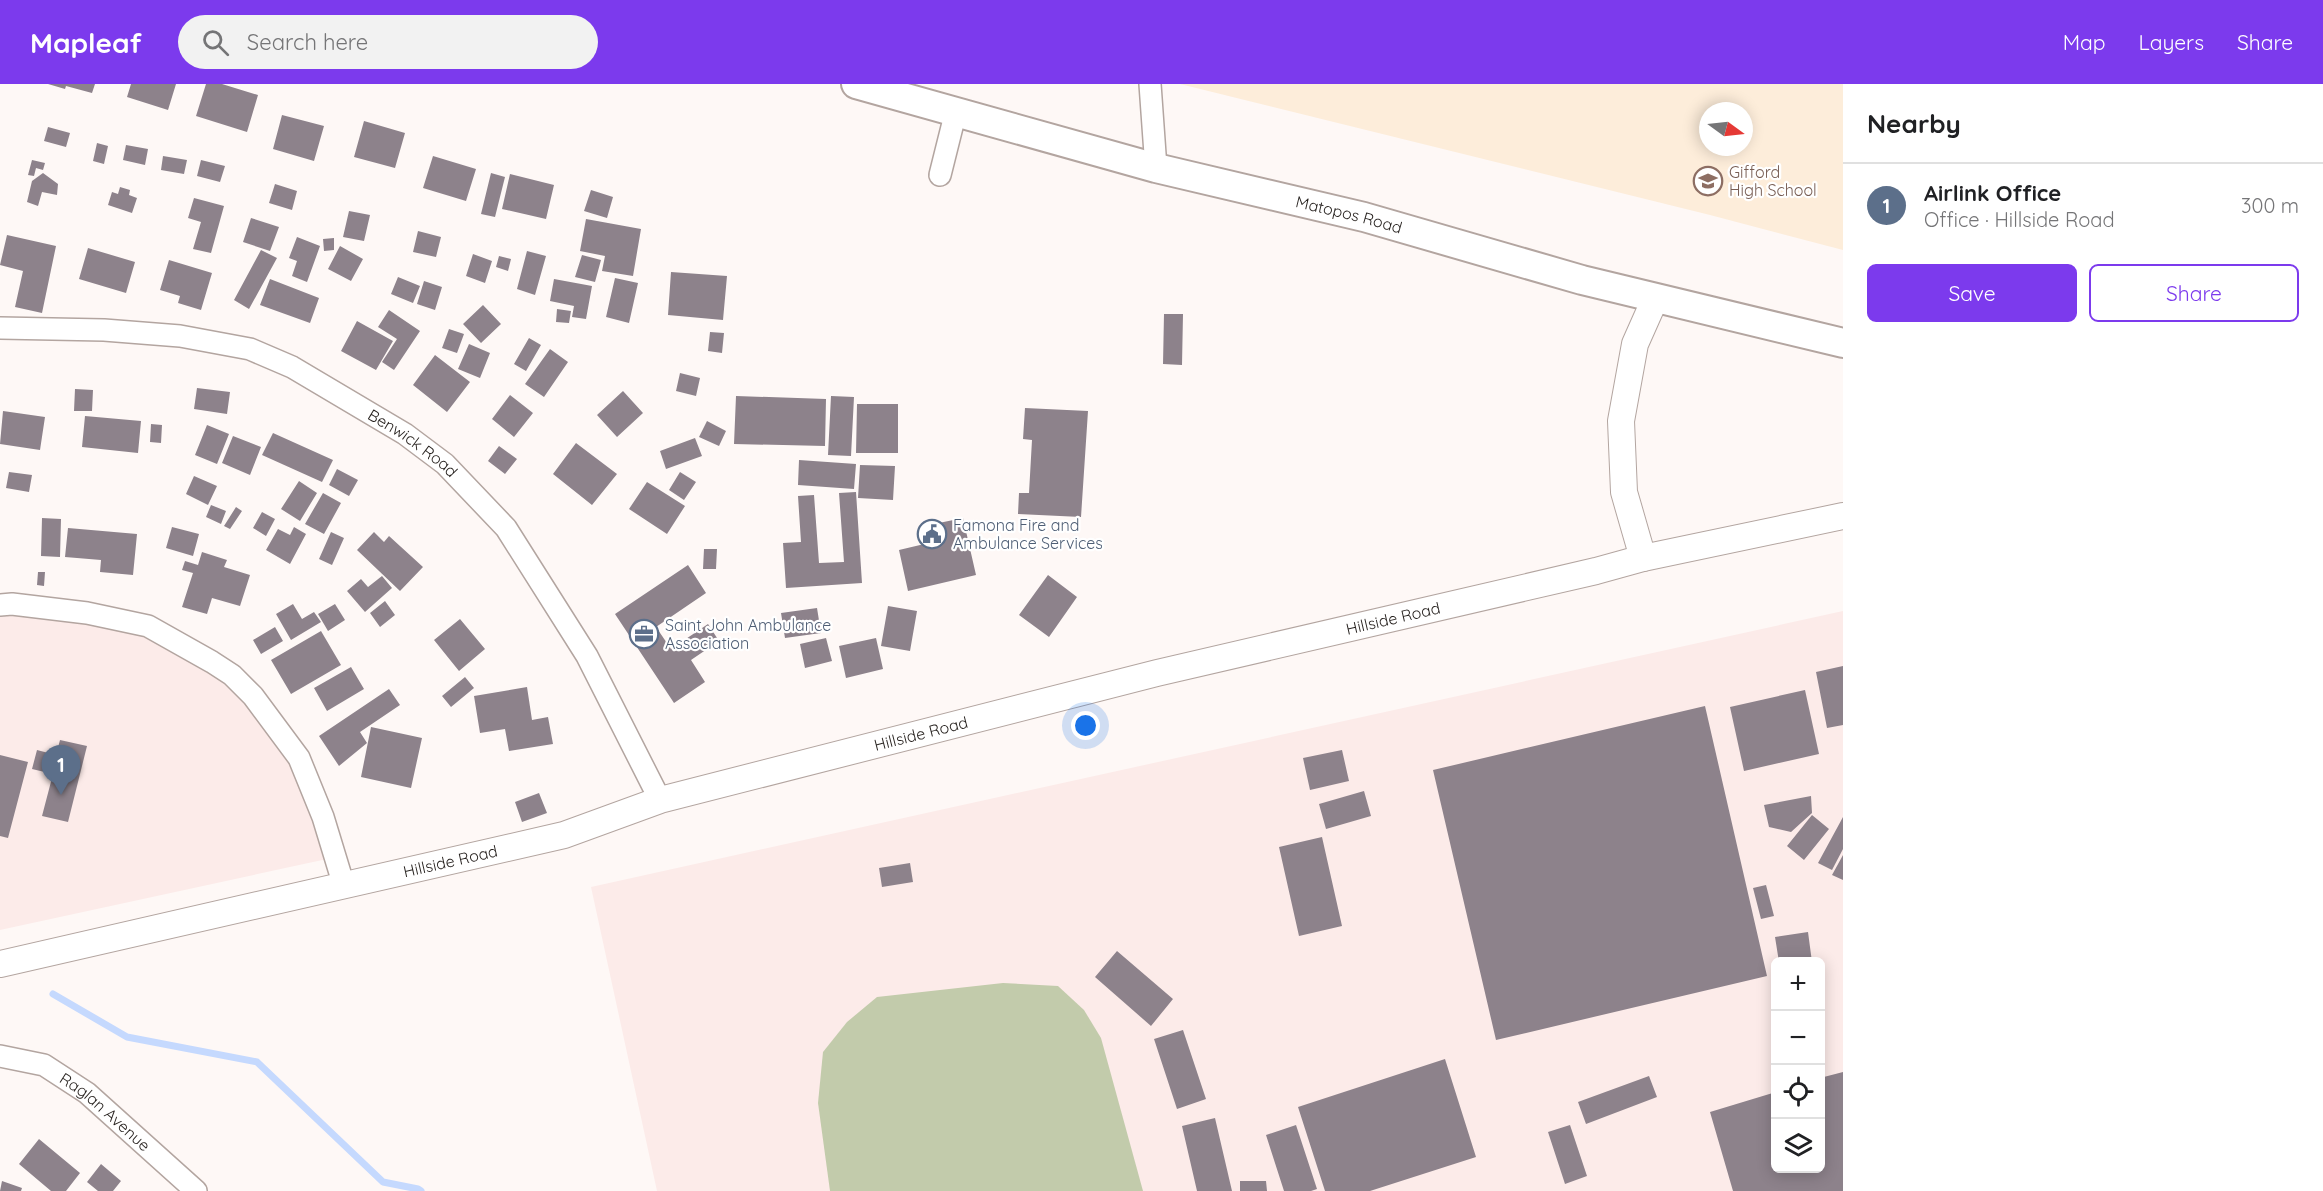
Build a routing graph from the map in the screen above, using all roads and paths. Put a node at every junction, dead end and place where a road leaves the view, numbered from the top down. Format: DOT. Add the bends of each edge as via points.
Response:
graph roads {
  1 [pos="856,84"];
  2 [pos="1150,84"];
  3 [pos="956,111"];
  4 [pos="1156,168"];
  5 [pos="940,175"];
  6 [pos="1655,298"];
  7 [pos="0,328"];
  8 [pos="1843,343"];
  9 [pos="1843,516"];
  10 [pos="1644,558"];
  11 [pos="0,605"];
  12 [pos="660,800"];
  13 [pos="344,886"];
  14 [pos="0,964"];
  15 [pos="0,1056"];
  16 [pos="196,1191"];
  1 -- 3 [label="main road, Matopos Road"];
  2 -- 4 [label="street"];
  3 -- 4 [label="main road, Matopos Road"];
  3 -- 5 [label="street"];
  4 -- 6 [label="main road, Matopos Road" via="1364,218"];
  6 -- 8 [label="main road, Matopos Road"];
  6 -- 10 [label="street" via="1635,344 1621,421 1624,492"];
  7 -- 12 [label="street, Benwick Road" via="169,335 250,349 292,367 405,434 445,464 507,528 587,656"];
  9 -- 10 [label="street, Hillside Road"];
  10 -- 12 [label="street, Hillside Road" via="1157,673"];
  11 -- 13 [label="street" via="87,614 148,626 232,675 253,696 298,758 323,818"];
  12 -- 13 [label="street, Hillside Road" via="564,835"];
  13 -- 14 [label="street, Hillside Road"];
  15 -- 16 [label="street, Raglan Avenue" via="44,1065 87,1093"];
}
